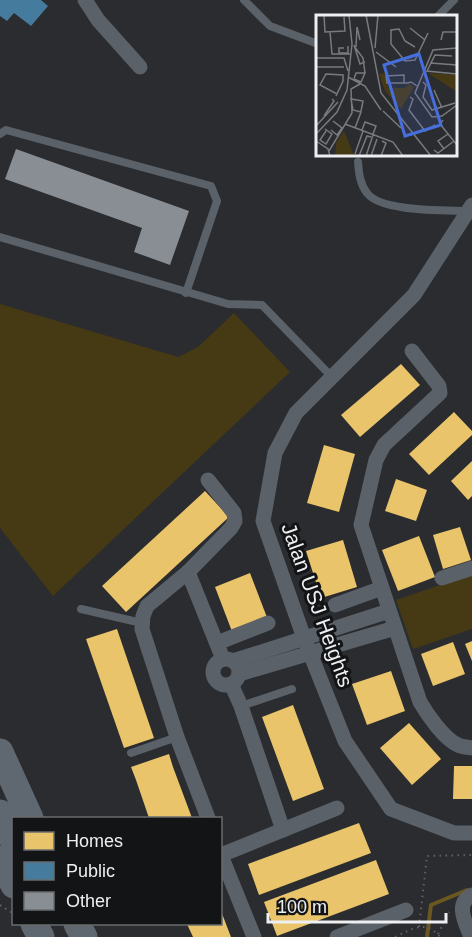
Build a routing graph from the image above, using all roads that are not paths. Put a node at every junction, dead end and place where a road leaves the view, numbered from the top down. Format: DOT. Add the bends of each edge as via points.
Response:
graph roads {
  1 [pos="85,0"];
  2 [pos="244,0"];
  3 [pos="454,0"];
  4 [pos="439,15"];
  5 [pos="316,43"];
  6 [pos="140,67"];
  7 [pos="0,134"];
  8 [pos="358,162"];
  9 [pos="470,208"];
  10 [pos="0,237"];
  11 [pos="186,292"];
  12 [pos="412,351"];
  13 [pos="332,377"];
  14 [pos="208,480"];
  15 [pos="472,568"];
  16 [pos="188,572"];
  17 [pos="442,578"];
  18 [pos="382,588"];
  19 [pos="335,605"];
  20 [pos="81,609"];
  21 [pos="390,611"];
  22 [pos="142,623"];
  23 [pos="268,623"];
  24 [pos="395,628"];
  25 [pos="304,638"];
  26 [pos="217,643"];
  27 [pos="311,653"];
  28 [pos="232,669"];
  29 [pos="292,689"];
  30 [pos="241,706"];
  31 [pos="177,737"];
  32 [pos="472,748"];
  33 [pos="0,752"];
  34 [pos="131,753"];
  35 [pos="337,808"];
  36 [pos="0,813"];
  37 [pos="29,817"];
  38 [pos="207,817"];
  39 [pos="283,830"];
  40 [pos="472,833"];
  41 [pos="12,838"];
  42 [pos="222,854"];
  43 [pos="222,857"];
  44 [pos="0,859"];
  45 [pos="12,881"];
  46 [pos="0,885"];
  47 [pos="12,897"];
  48 [pos="467,900"];
  49 [pos="406,910"];
  50 [pos="254,937"];
  51 [pos="338,937"];
  52 [pos="471,937"];
  1 -- 6 [label="street"];
  2 -- 5 [label="lane" via="270,26"];
  3 -- 4 [label="lane"];
  7 -- 11 [label="lane" via="6,130 212,186 217,201"];
  8 -- 9 [label="lane" via="359,178 369,196 391,207"];
  9 -- 13 [label="street, Jalan USJ Heights" via="414,295"];
  10 -- 11 [label="lane"];
  11 -- 13 [label="lane" via="228,304 262,305"];
  12 -- 18 [label="street" via="440,386 440,393 384,445 376,460 361,525"];
  13 -- 25 [label="street, Jalan USJ Heights" via="296,413 275,453 263,521"];
  14 -- 16 [label="street" via="234,513 235,521"];
  15 -- 17 [label="street"];
  16 -- 22 [label="street" via="147,606"];
  16 -- 26 [label="street"];
  18 -- 19 [label="street"];
  18 -- 21 [label="street"];
  20 -- 22 [label="lane"];
  21 -- 24 [label="street"];
  21 -- 25 [label="street"];
  22 -- 31 [label="street"];
  23 -- 26 [label="street"];
  24 -- 27 [label="street"];
  24 -- 32 [label="street" via="428,715 451,741"];
  25 -- 27 [label="street, Jalan USJ Heights"];
  25 -- 28 [label="street"];
  26 -- 28 [label="street"];
  27 -- 28 [label="street"];
  27 -- 40 [label="street, Jalan USJ Heights" via="345,741 391,810 454,833"];
  28 -- 30 [label="street"];
  29 -- 30 [label="lane"];
  30 -- 39 [label="street"];
  31 -- 34 [label="lane"];
  31 -- 38 [label="street"];
  33 -- 37 [label="highway"];
  35 -- 39 [label="street"];
  36 -- 41 [label="highway"];
  39 -- 42 [label="street"];
  43 -- 50 [label="street"];
  44 -- 45 [label="highway"];
  46 -- 47 [label="highway"];
  48 -- 52 [label="street" via="462,915"];
  49 -- 51 [label="street"];
}
